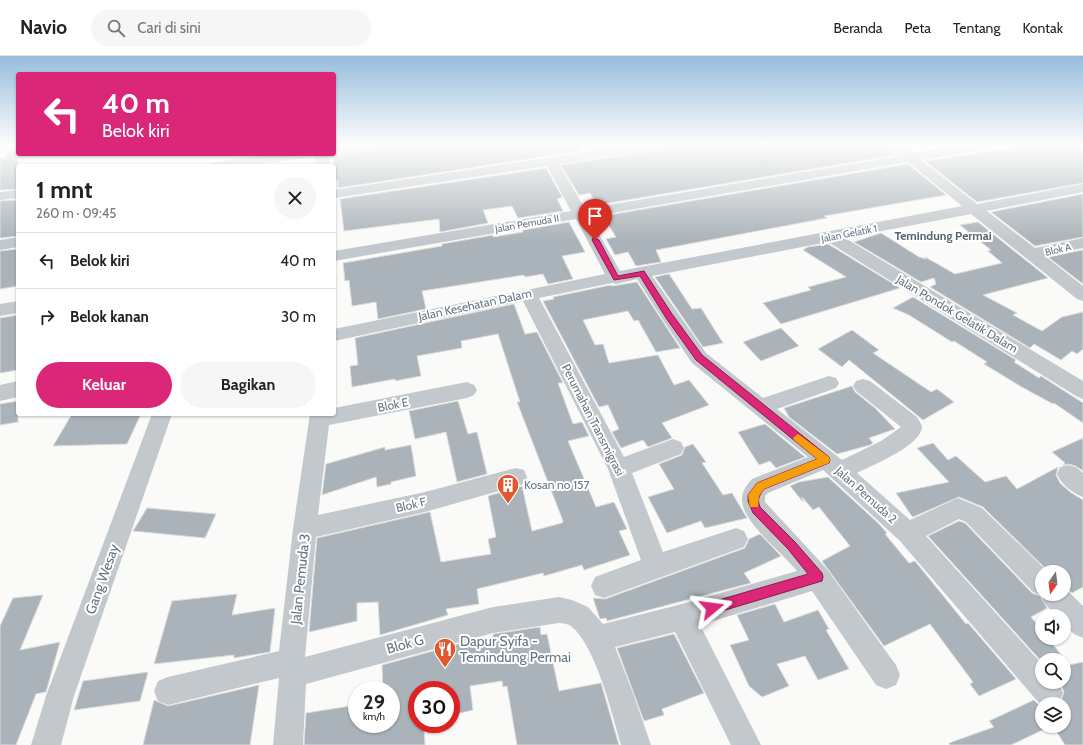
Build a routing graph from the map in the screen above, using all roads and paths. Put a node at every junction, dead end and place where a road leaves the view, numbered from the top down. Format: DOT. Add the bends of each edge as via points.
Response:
graph roads {
  1 [pos="445,177"];
  2 [pos="560,177"];
  3 [pos="795,177"];
  4 [pos="935,177"];
  5 [pos="1083,188"];
  6 [pos="16,194"];
  7 [pos="336,194"];
  8 [pos="0,196"];
  9 [pos="977,209"];
  10 [pos="581,213"];
  11 [pos="830,236"];
  12 [pos="16,242"];
  13 [pos="1083,243"];
  14 [pos="0,245"];
  15 [pos="1032,254"];
  16 [pos="336,256"];
  17 [pos="642,273"];
  18 [pos="616,279"];
  19 [pos="528,294"];
  20 [pos="1083,294"];
  21 [pos="16,307"];
  22 [pos="0,310"];
  23 [pos="336,335"];
  24 [pos="829,383"];
  25 [pos="863,386"];
  26 [pos="16,389"];
  27 [pos="467,390"];
  28 [pos="1083,391"];
  29 [pos="0,393"];
  30 [pos="759,407"];
  31 [pos="336,414"];
  32 [pos="161,416"];
  33 [pos="319,417"];
  34 [pos="673,448"];
  35 [pos="832,465"];
  36 [pos="619,468"];
  37 [pos="516,477"];
  38 [pos="305,529"];
  39 [pos="908,533"];
  40 [pos="736,539"];
  41 [pos="656,566"];
  42 [pos="1035,576"];
  43 [pos="818,577"];
  44 [pos="604,586"];
  45 [pos="1059,601"];
  46 [pos="682,617"];
  47 [pos="1083,625"];
  48 [pos="592,630"];
  49 [pos="292,668"];
  50 [pos="886,675"];
  51 [pos="168,691"];
  52 [pos="1049,693"];
  53 [pos="46,745"];
  54 [pos="288,745"];
  55 [pos="636,745"];
  56 [pos="746,745"];
  1 -- 7 [label="street"];
  2 -- 10 [label="street"];
  3 -- 10 [label="street, Jalan Pemuda II"];
  4 -- 9 [label="street"];
  5 -- 9 [label="street, Jalan Gelatik 1"];
  6 -- 8 [label="street"];
  9 -- 11 [label="street, Jalan Gelatik 1"];
  9 -- 15 [label="street"];
  10 -- 16 [label="street, Jalan Pemuda II"];
  10 -- 18 [label="street"];
  11 -- 17 [label="street, Jalan Gelatik 1"];
  11 -- 28 [label="street, Jalan Pondok Gelatik Dalam"];
  12 -- 14 [label="street"];
  13 -- 15 [label="street, Blok A"];
  15 -- 20 [label="street"];
  17 -- 18 [label="street, Jalan Gelatik 1"];
  17 -- 30 [label="street, Jalan Pemuda 2" via="699,358"];
  18 -- 19 [label="street, Jalan Kesehatan Dalam"];
  19 -- 23 [label="street, Jalan Kesehatan Dalam"];
  19 -- 36 [label="street, Perumahan Transmigrasi"];
  21 -- 22 [label="street"];
  24 -- 30 [label="street"];
  25 -- 35 [label="street" via="910,422 912,431 889,447"];
  26 -- 29 [label="street"];
  27 -- 31 [label="street, Blok E"];
  30 -- 35 [label="street, Jalan Pemuda 2"];
  32 -- 53 [label="street, Gang Wesay" via="63,688"];
  33 -- 38 [label="street, Jalan Pemuda 3"];
  34 -- 36 [label="street"];
  35 -- 39 [label="street, Jalan Pemuda 2"];
  35 -- 43 [label="street" via="760,486 753,495 757,510"];
  36 -- 41 [label="street, Perumahan Transmigrasi"];
  37 -- 38 [label="street, Blok F" via="425,502"];
  38 -- 49 [label="street, Jalan Pemuda 3"];
  39 -- 42 [label="street" via="958,508 966,510"];
  39 -- 52 [label="street, Jalan Pemuda 2"];
  40 -- 41 [label="street"];
  41 -- 44 [label="street"];
  43 -- 46 [label="street"];
  43 -- 50 [label="street"];
  45 -- 47 [label="street"];
  46 -- 48 [label="street"];
  46 -- 56 [label="street"];
  48 -- 49 [label="street, Blok G" via="579,616 558,610 493,620"];
  48 -- 55 [label="street" via="624,707"];
  49 -- 51 [label="street, Blok G"];
  49 -- 54 [label="street, Jalan Pemuda 3"];
}
